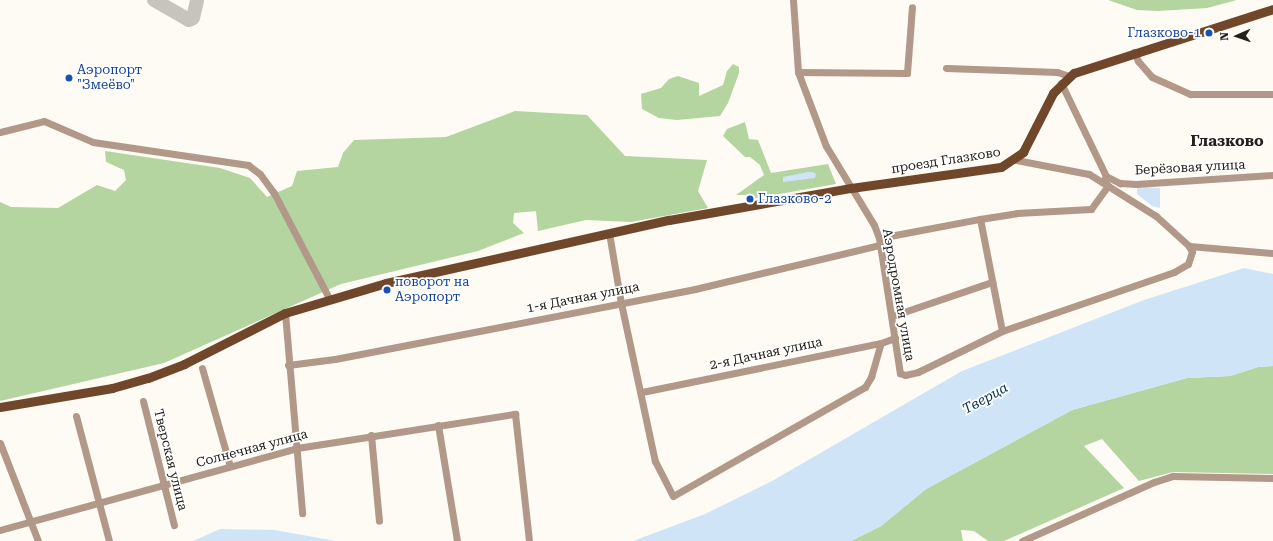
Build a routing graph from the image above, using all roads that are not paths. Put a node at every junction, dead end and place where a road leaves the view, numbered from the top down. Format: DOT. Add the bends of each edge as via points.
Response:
graph roads {
  1 [pos="794,0"];
  2 [pos="912,7"];
  3 [pos="1273,9"];
  4 [pos="1134,52"];
  5 [pos="946,68"];
  6 [pos="798,72"];
  7 [pos="1069,76"];
  8 [pos="1062,82"];
  9 [pos="1273,94"];
  10 [pos="0,132"];
  11 [pos="1016,160"];
  12 [pos="1273,175"];
  13 [pos="1106,176"];
  14 [pos="1108,186"];
  15 [pos="851,188"];
  16 [pos="980,219"];
  17 [pos="609,233"];
  18 [pos="879,242"];
  19 [pos="1189,246"];
  20 [pos="1273,254"];
  21 [pos="992,282"];
  22 [pos="329,298"];
  23 [pos="621,303"];
  24 [pos="286,313"];
  25 [pos="892,316"];
  26 [pos="1002,331"];
  27 [pos="895,338"];
  28 [pos="881,343"];
  29 [pos="288,365"];
  30 [pos="202,368"];
  31 [pos="642,392"];
  32 [pos="143,400"];
  33 [pos="0,407"];
  34 [pos="76,416"];
  35 [pos="438,425"];
  36 [pos="371,435"];
  37 [pos="0,443"];
  38 [pos="297,448"];
  39 [pos="230,466"];
  40 [pos="1273,478"];
  41 [pos="164,486"];
  42 [pos="99,503"];
  43 [pos="302,513"];
  44 [pos="380,521"];
  45 [pos="31,522"];
  46 [pos="174,525"];
  47 [pos="0,530"];
  48 [pos="38,541"];
  49 [pos="109,541"];
  50 [pos="457,541"];
  51 [pos="528,541"];
  52 [pos="1022,541"];
  1 -- 6 [label="street, Аэродромная улица"];
  2 -- 6 [label="street" via="907,73"];
  3 -- 4 [label="main road, проезд Глазково"];
  4 -- 7 [label="main road, проезд Глазково" via="1084,68"];
  4 -- 9 [label="street" via="1138,61 1152,77 1190,94"];
  5 -- 7 [label="street" via="1057,72"];
  6 -- 15 [label="street, Аэродромная улица" via="826,146"];
  7 -- 8 [label="main road, проезд Глазково"];
  8 -- 11 [label="main road, проезд Глазково" via="1051,96 1027,146"];
  8 -- 13 [label="street" via="1065,96"];
  10 -- 22 [label="street" via="44,121 93,142 248,165 264,179 274,193"];
  11 -- 14 [label="street" via="1081,171"];
  11 -- 15 [label="main road, проезд Глазково" via="991,169"];
  12 -- 13 [label="street, Берёзовая улица" via="1136,184 1120,183"];
  13 -- 14 [label="street" via="1104,180"];
  14 -- 16 [label="street" via="1091,209 1017,213"];
  14 -- 19 [label="street" via="1156,216"];
  15 -- 17 [label="main road, проезд Глазково"];
  15 -- 18 [label="street, Аэродромная улица"];
  16 -- 18 [label="street, 1-я Дачная улица"];
  16 -- 21 [label="street"];
  17 -- 22 [label="main road, проезд Глазково"];
  17 -- 23 [label="street"];
  18 -- 23 [label="street, 1-я Дачная улица" via="695,289"];
  18 -- 25 [label="street, Аэродромная улица"];
  19 -- 20 [label="street"];
  19 -- 26 [label="street" via="1192,252 1188,264 1174,272"];
  21 -- 25 [label="street"];
  21 -- 26 [label="street"];
  22 -- 24 [label="main road, проезд Глазково"];
  23 -- 29 [label="street, 1-я Дачная улица" via="335,359"];
  23 -- 31 [label="street"];
  24 -- 29 [label="street"];
  24 -- 33 [label="main road, проезд Глазково" via="184,364 148,378 112,388"];
  25 -- 27 [label="street, Аэродромная улица"];
  26 -- 27 [label="street, Аэродромная улица" via="905,376 900,373"];
  27 -- 28 [label="street, 2-я Дачная улица"];
  28 -- 31 [label="street, 2-я Дачная улица"];
  28 -- 31 [label="street" via="871,377 865,387 673,496 655,461"];
  29 -- 38 [label="street"];
  30 -- 39 [label="street"];
  32 -- 41 [label="street, Тверская улица"];
  34 -- 42 [label="street"];
  35 -- 36 [label="street, Солнечная улица"];
  35 -- 50 [label="street"];
  35 -- 51 [label="street, Солнечная улица" via="514,414"];
  36 -- 38 [label="street, Солнечная улица"];
  36 -- 44 [label="street"];
  37 -- 45 [label="street"];
  38 -- 39 [label="street, Солнечная улица"];
  38 -- 43 [label="street"];
  39 -- 41 [label="street, Солнечная улица"];
  40 -- 52 [label="street" via="1173,476 1154,482"];
  41 -- 42 [label="street, Солнечная улица"];
  41 -- 46 [label="street, Тверская улица"];
  42 -- 45 [label="street, Солнечная улица"];
  42 -- 49 [label="street"];
  45 -- 47 [label="street, Солнечная улица"];
  45 -- 48 [label="street"];
}
